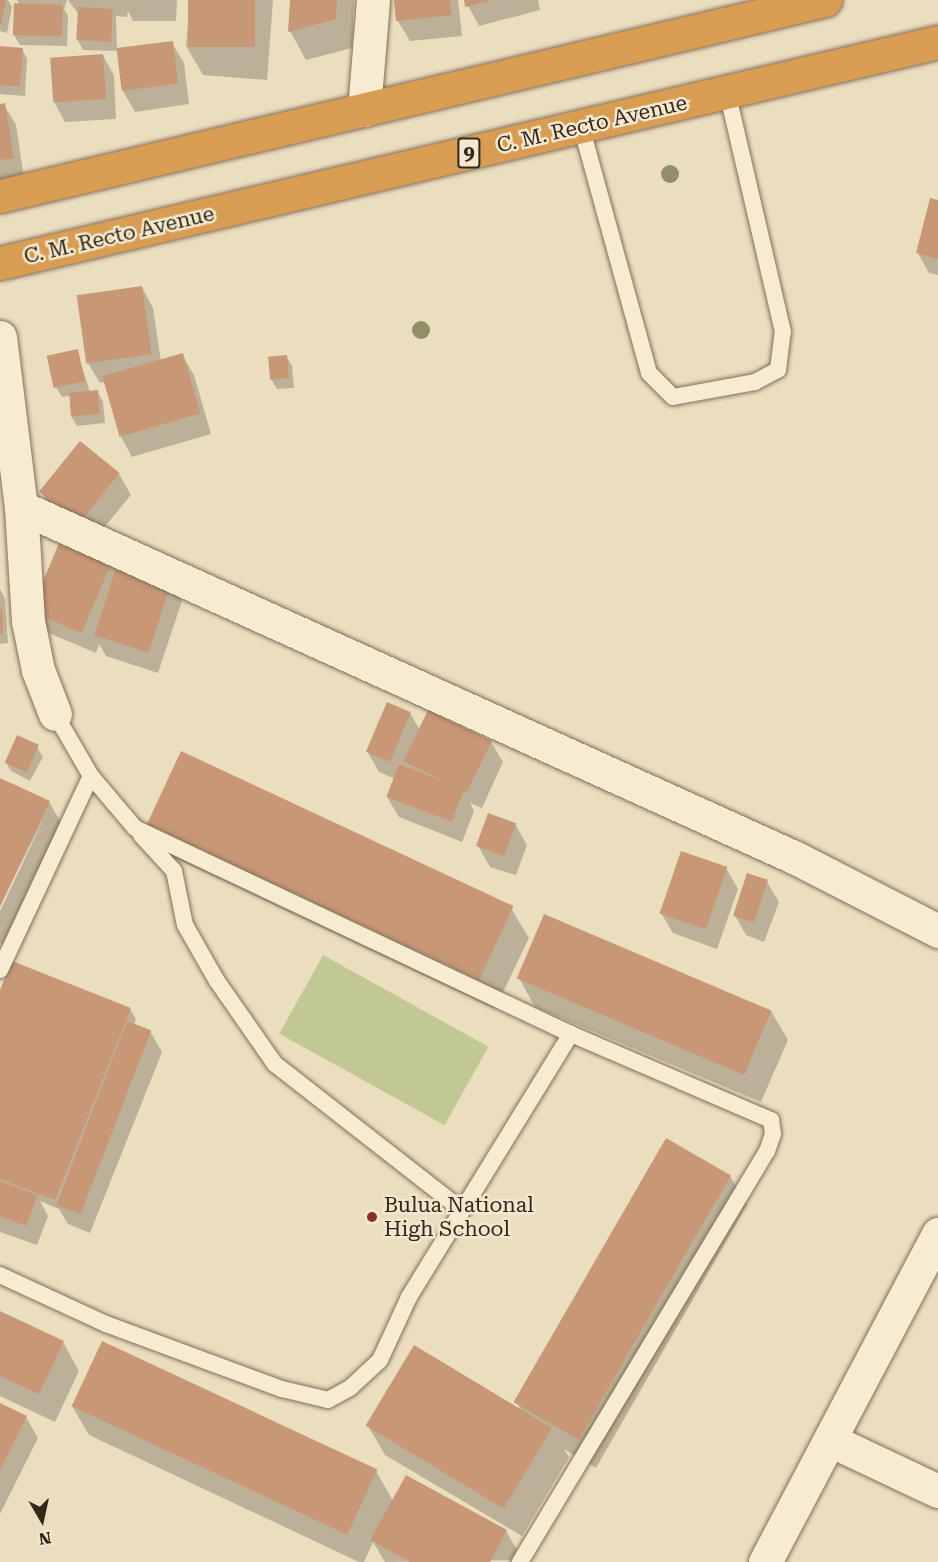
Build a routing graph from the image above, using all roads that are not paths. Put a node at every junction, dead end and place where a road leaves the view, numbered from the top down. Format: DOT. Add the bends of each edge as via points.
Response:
graph roads {
  1 [pos="373,0"];
  2 [pos="825,0"];
  3 [pos="938,42"];
  4 [pos="727,92"];
  5 [pos="364,110"];
  6 [pos="581,126"];
  7 [pos="0,196"];
  8 [pos="0,263"];
  9 [pos="0,337"];
  10 [pos="21,507"];
  11 [pos="55,714"];
  12 [pos="91,776"];
  13 [pos="135,828"];
  14 [pos="938,931"];
  15 [pos="0,970"];
  16 [pos="571,1034"];
  17 [pos="462,1210"];
  18 [pos="938,1234"];
  19 [pos="0,1275"];
  20 [pos="832,1441"];
  21 [pos="938,1491"];
  22 [pos="520,1562"];
  23 [pos="765,1562"];
  1 -- 5 [label="street"];
  2 -- 5 [label="highway"];
  3 -- 4 [label="highway, C. M. Recto Avenue / 9"];
  4 -- 6 [label="highway, C. M. Recto Avenue / 9"];
  4 -- 6 [label="lane" via="783,332 778,370 755,382 673,397 649,374"];
  5 -- 7 [label="highway"];
  6 -- 8 [label="highway, C. M. Recto Avenue / 9"];
  9 -- 10 [label="street"];
  10 -- 11 [label="street" via="28,621 38,669"];
  10 -- 14 [label="street" via="796,858"];
  11 -- 12 [label="lane"];
  12 -- 13 [label="lane"];
  12 -- 15 [label="lane"];
  13 -- 16 [label="lane"];
  13 -- 17 [label="lane" via="174,871 185,925 217,981 275,1064"];
  16 -- 17 [label="lane"];
  16 -- 22 [label="lane" via="771,1120 773,1134 767,1151"];
  17 -- 19 [label="lane" via="410,1297 380,1360 350,1388 328,1400 282,1389 106,1324"];
  18 -- 20 [label="street"];
  20 -- 21 [label="street"];
  20 -- 23 [label="street"];
}
